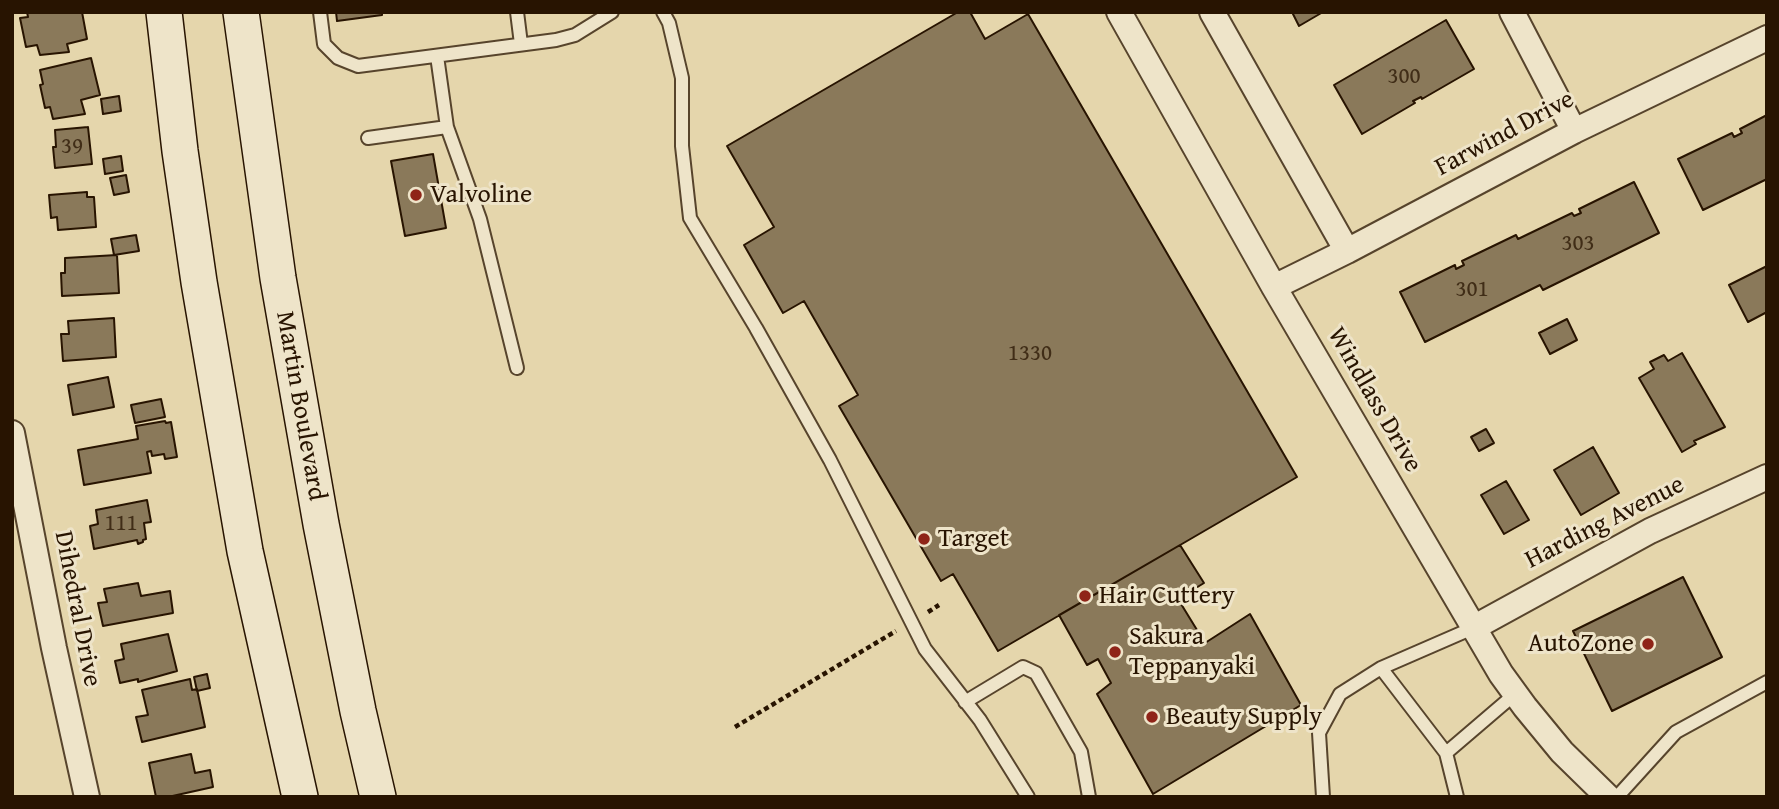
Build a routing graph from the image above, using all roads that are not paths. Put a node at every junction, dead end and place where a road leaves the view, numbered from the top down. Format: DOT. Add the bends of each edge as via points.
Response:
graph roads {
  1 [pos="164,12"];
  2 [pos="241,12"];
  3 [pos="320,12"];
  4 [pos="517,12"];
  5 [pos="612,12"];
  6 [pos="663,12"];
  7 [pos="1118,12"];
  8 [pos="1212,12"];
  9 [pos="1512,12"];
  10 [pos="1767,38"];
  11 [pos="521,44"];
  12 [pos="437,56"];
  13 [pos="447,127"];
  14 [pos="1574,131"];
  15 [pos="368,138"];
  16 [pos="1347,251"];
  17 [pos="1274,288"];
  18 [pos="517,368"];
  19 [pos="12,433"];
  20 [pos="1767,477"];
  21 [pos="1473,628"];
  22 [pos="1381,668"];
  23 [pos="1767,682"];
  24 [pos="1515,694"];
  25 [pos="965,702"];
  26 [pos="1446,753"];
  27 [pos="87,797"];
  28 [pos="300,797"];
  29 [pos="378,797"];
  30 [pos="1028,797"];
  31 [pos="1089,797"];
  32 [pos="1323,797"];
  33 [pos="1457,797"];
  34 [pos="1608,797"];
  35 [pos="1617,797"];
  1 -- 28 [label="main road" via="199,282 245,551"];
  2 -- 29 [label="main road, Martin Boulevard" via="278,278 326,551"];
  3 -- 12 [label="lane" via="324,44 338,58 358,66"];
  4 -- 11 [label="lane"];
  5 -- 11 [label="lane" via="575,35"];
  6 -- 25 [label="lane" via="682,78 682,146 690,218 830,460 925,649"];
  7 -- 17 [label="street, Windlass Drive"];
  8 -- 16 [label="street"];
  9 -- 14 [label="street"];
  10 -- 14 [label="street, Farwind Drive"];
  11 -- 12 [label="lane"];
  12 -- 13 [label="lane"];
  13 -- 15 [label="lane"];
  13 -- 18 [label="lane" via="480,219"];
  14 -- 16 [label="street, Farwind Drive"];
  16 -- 17 [label="street, Farwind Drive"];
  17 -- 21 [label="street, Windlass Drive"];
  19 -- 27 [label="street, Dihedral Drive"];
  20 -- 21 [label="street, Harding Avenue" via="1650,531"];
  21 -- 22 [label="lane"];
  21 -- 24 [label="street, Windlass Drive"];
  22 -- 26 [label="lane"];
  22 -- 32 [label="lane" via="1340,694 1320,733"];
  23 -- 35 [label="lane" via="1676,732"];
  24 -- 26 [label="lane"];
  24 -- 34 [label="street, Windlass Drive" via="1562,752"];
  25 -- 30 [label="lane"];
  25 -- 31 [label="lane" via="1023,667 1036,673 1081,752"];
  26 -- 33 [label="lane"];
}
